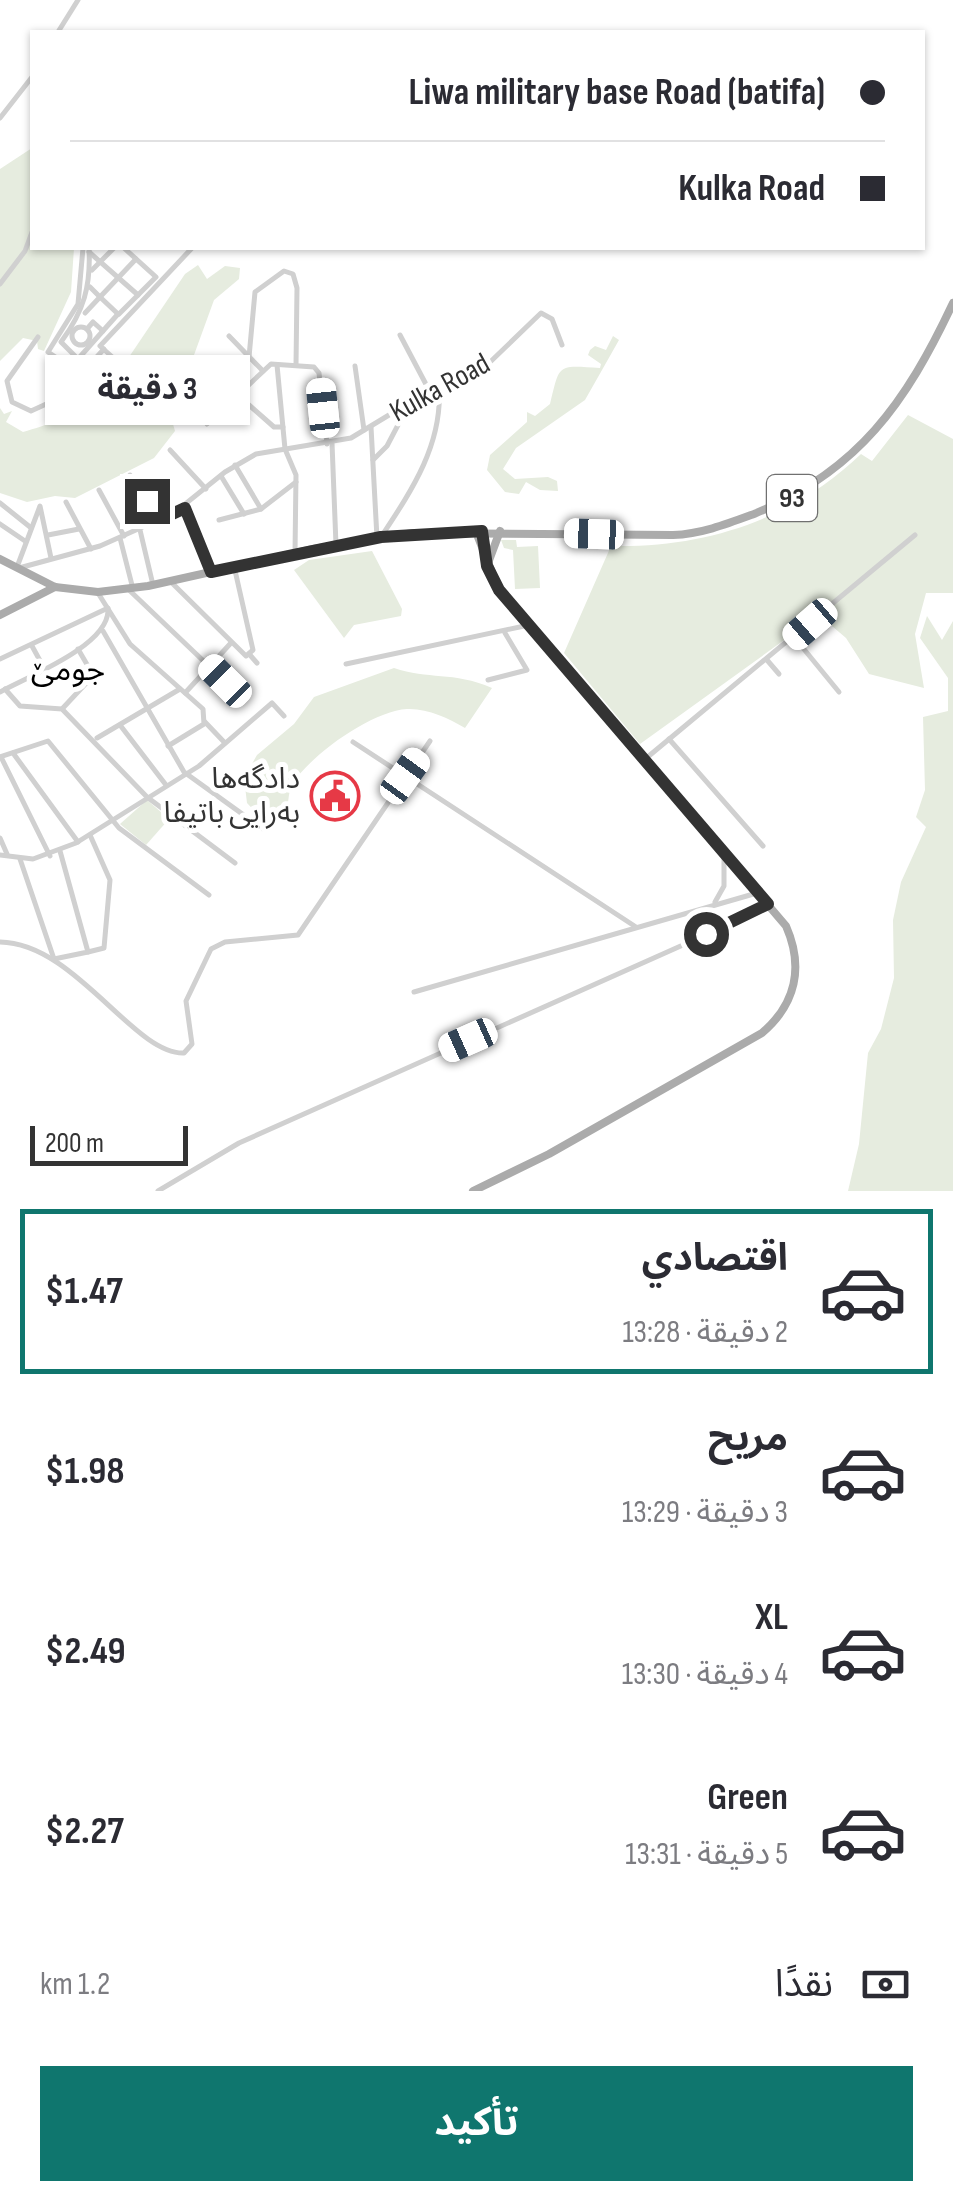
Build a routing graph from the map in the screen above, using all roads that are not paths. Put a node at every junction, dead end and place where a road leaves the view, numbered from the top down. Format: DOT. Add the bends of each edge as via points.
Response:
graph roads {
  1 [pos="78,0"];
  2 [pos="59,30"];
  3 [pos="30,80"];
  4 [pos="0,118"];
  5 [pos="30,235"];
  6 [pos="87,250"];
  7 [pos="87,250"];
  8 [pos="88,250"];
  9 [pos="112,250"];
  10 [pos="126,250"];
  11 [pos="190,250"];
  12 [pos="136,259"];
  13 [pos="102,261"];
  14 [pos="90,272"];
  15 [pos="119,277"];
  16 [pos="0,284"];
  17 [pos="88,289"];
  18 [pos="138,296"];
  19 [pos="100,297"];
  20 [pos="953,302"];
  21 [pos="84,310"];
  22 [pos="120,316"];
  23 [pos="94,322"];
  24 [pos="73,329"];
  25 [pos="87,330"];
  26 [pos="103,331"];
  27 [pos="228,336"];
  28 [pos="400,336"];
  29 [pos="38,337"];
  30 [pos="75,343"];
  31 [pos="89,344"];
  32 [pos="562,345"];
  33 [pos="104,349"];
  34 [pos="68,350"];
  35 [pos="249,357"];
  36 [pos="196,360"];
  37 [pos="277,365"];
  38 [pos="296,365"];
  39 [pos="356,366"];
  40 [pos="84,371"];
  41 [pos="264,372"];
  42 [pos="91,382"];
  43 [pos="438,387"];
  44 [pos="430,392"];
  45 [pos="234,398"];
  46 [pos="410,403"];
  47 [pos="249,405"];
  48 [pos="207,424"];
  49 [pos="283,427"];
  50 [pos="368,429"];
  51 [pos="330,443"];
  52 [pos="285,448"];
  53 [pos="170,450"];
  54 [pos="373,460"];
  55 [pos="235,465"];
  56 [pos="130,476"];
  57 [pos="221,476"];
  58 [pos="297,481"];
  59 [pos="206,489"];
  60 [pos="99,490"];
  61 [pos="0,502"];
  62 [pos="66,502"];
  63 [pos="185,508"];
  64 [pos="261,509"];
  65 [pos="244,514"];
  66 [pos="219,520"];
  67 [pos="157,521"];
  68 [pos="0,524"];
  69 [pos="30,526"];
  70 [pos="80,528"];
  71 [pos="139,529"];
  72 [pos="464,531"];
  73 [pos="479,531"];
  74 [pos="500,531"];
  75 [pos="48,535"];
  76 [pos="915,536"];
  77 [pos="122,537"];
  78 [pos="379,537"];
  79 [pos="25,541"];
  80 [pos="336,545"];
  81 [pos="90,549"];
  82 [pos="295,553"];
  83 [pos="51,558"];
  84 [pos="0,559"];
  85 [pos="487,564"];
  86 [pos="234,566"];
  87 [pos="20,572"];
  88 [pos="211,572"];
  89 [pos="170,581"];
  90 [pos="153,585"];
  91 [pos="56,587"];
  92 [pos="131,589"];
  93 [pos="98,592"];
  94 [pos="33,599"];
  95 [pos="108,608"];
  96 [pos="1,614"];
  97 [pos="528,625"];
  98 [pos="103,631"];
  99 [pos="504,633"];
  100 [pos="794,638"];
  101 [pos="231,643"];
  102 [pos="32,646"];
  103 [pos="78,649"];
  104 [pos="250,655"];
  105 [pos="0,659"];
  106 [pos="767,660"];
  107 [pos="257,663"];
  108 [pos="346,664"];
  109 [pos="209,666"];
  110 [pos="44,668"];
  111 [pos="779,674"];
  112 [pos="488,680"];
  113 [pos="3,691"];
  114 [pos="183,691"];
  115 [pos="235,691"];
  116 [pos="839,692"];
  117 [pos="62,709"];
  118 [pos="146,710"];
  119 [pos="284,716"];
  120 [pos="206,722"];
  121 [pos="120,725"];
  122 [pos="669,738"];
  123 [pos="96,739"];
  124 [pos="430,741"];
  125 [pos="353,742"];
  126 [pos="225,743"];
  127 [pos="168,746"];
  128 [pos="12,753"];
  129 [pos="0,757"];
  130 [pos="644,760"];
  131 [pos="184,772"];
  132 [pos="405,776"];
  133 [pos="166,785"];
  134 [pos="148,797"];
  135 [pos="114,819"];
  136 [pos="264,828"];
  137 [pos="90,834"];
  138 [pos="0,838"];
  139 [pos="78,842"];
  140 [pos="763,846"];
  141 [pos="60,851"];
  142 [pos="724,853"];
  143 [pos="8,855"];
  144 [pos="0,856"];
  145 [pos="50,856"];
  146 [pos="20,858"];
  147 [pos="235,863"];
  148 [pos="759,892"];
  149 [pos="210,895"];
  150 [pos="768,904"];
  151 [pos="712,905"];
  152 [pos="636,927"];
  153 [pos="0,942"];
  154 [pos="88,952"];
  155 [pos="54,959"];
  156 [pos="414,992"];
  157 [pos="158,1191"];
  158 [pos="473,1191"];
  1 -- 2 [label="street"];
  3 -- 4 [label="street"];
  5 -- 16 [label="street"];
  6 -- 14 [label="street"];
  7 -- 42 [label="street" via="78,304 48,352"];
  8 -- 13 [label="street"];
  9 -- 13 [label="street"];
  10 -- 12 [label="street"];
  11 -- 22 [label="street"];
  12 -- 15 [label="street"];
  12 -- 18 [label="street" via="156,277"];
  13 -- 14 [label="street"];
  13 -- 15 [label="street"];
  14 -- 17 [label="street"];
  15 -- 18 [label="street"];
  15 -- 19 [label="street"];
  17 -- 19 [label="street"];
  17 -- 21 [label="street"];
  18 -- 22 [label="street"];
  19 -- 21 [label="street"];
  19 -- 22 [label="street"];
  20 -- 74 [label="main road, 93" via="916,372 870,436 801,494 687,534"];
  21 -- 23 [label="street"];
  21 -- 24 [label="street"];
  22 -- 26 [label="street"];
  22 -- 33 [label="street"];
  23 -- 25 [label="street"];
  23 -- 26 [label="street"];
  24 -- 25 [label="street"];
  24 -- 30 [label="street"];
  24 -- 34 [label="street" via="61,342"];
  25 -- 31 [label="street"];
  26 -- 31 [label="street"];
  27 -- 35 [label="street"];
  28 -- 44 [label="street"];
  29 -- 42 [label="street" via="7,381 12,402 31,411"];
  30 -- 31 [label="street"];
  30 -- 34 [label="street"];
  31 -- 34 [label="street" via="78,359"];
  32 -- 43 [label="street, Kulka Road" via="552,319 541,313 498,358"];
  33 -- 40 [label="street"];
  33 -- 42 [label="street" via="119,364"];
  35 -- 38 [label="street" via="255,292 284,271 293,274 297,288"];
  35 -- 41 [label="street"];
  36 -- 45 [label="street"];
  37 -- 38 [label="street"];
  37 -- 41 [label="street"];
  37 -- 49 [label="street"];
  38 -- 51 [label="street" via="318,369"];
  39 -- 50 [label="street"];
  41 -- 45 [label="street"];
  43 -- 44 [label="street, Kulka Road"];
  43 -- 78 [label="street" via="441,416 430,454"];
  44 -- 46 [label="street, Kulka Road"];
  45 -- 48 [label="street"];
  46 -- 50 [label="street, Kulka Road"];
  46 -- 54 [label="street"];
  47 -- 49 [label="street"];
  49 -- 52 [label="street"];
  50 -- 51 [label="street, Kulka Road"];
  50 -- 54 [label="street"];
  51 -- 52 [label="street, Kulka Road"];
  51 -- 80 [label="street"];
  52 -- 55 [label="street, Kulka Road"];
  52 -- 58 [label="street"];
  53 -- 59 [label="street"];
  54 -- 78 [label="street"];
  55 -- 57 [label="street, Kulka Road"];
  55 -- 64 [label="street"];
  56 -- 67 [label="street"];
  57 -- 59 [label="street, Kulka Road"];
  57 -- 65 [label="street"];
  58 -- 64 [label="street"];
  58 -- 82 [label="street"];
  59 -- 63 [label="street, Kulka Road"];
  60 -- 77 [label="street"];
  61 -- 69 [label="street"];
  62 -- 70 [label="street"];
  63 -- 67 [label="street, Kulka Road"];
  63 -- 88 [label="street"];
  64 -- 65 [label="street"];
  65 -- 66 [label="street"];
  67 -- 71 [label="street, Kulka Road"];
  68 -- 79 [label="street"];
  69 -- 75 [label="street" via="42,506"];
  69 -- 79 [label="street"];
  70 -- 75 [label="street"];
  70 -- 81 [label="street"];
  71 -- 77 [label="street, Kulka Road"];
  71 -- 90 [label="street"];
  72 -- 73 [label="main road, 93"];
  72 -- 78 [label="main road, 93"];
  72 -- 85 [label="main road"];
  73 -- 74 [label="main road, 93"];
  73 -- 85 [label="main road"];
  74 -- 85 [label="main road"];
  75 -- 83 [label="street"];
  76 -- 100 [label="street"];
  77 -- 81 [label="street, Kulka Road"];
  77 -- 92 [label="street"];
  78 -- 80 [label="main road, 93"];
  79 -- 87 [label="street"];
  80 -- 82 [label="main road, 93"];
  81 -- 83 [label="street, Kulka Road"];
  82 -- 86 [label="main road, 93"];
  83 -- 87 [label="street, Kulka Road"];
  84 -- 87 [label="main road, 93"];
  85 -- 97 [label="main road"];
  86 -- 88 [label="main road, 93"];
  86 -- 104 [label="street"];
  87 -- 91 [label="main road, 93"];
  87 -- 94 [label="main road" via="36,587"];
  88 -- 89 [label="main road, 93"];
  89 -- 90 [label="main road, 93"];
  89 -- 101 [label="street"];
  90 -- 92 [label="main road, 93"];
  91 -- 93 [label="main road, 93"];
  91 -- 94 [label="main road"];
  92 -- 93 [label="main road, 93"];
  92 -- 109 [label="street"];
  93 -- 95 [label="street"];
  94 -- 96 [label="main road"];
  95 -- 98 [label="street"];
  95 -- 102 [label="street"];
  95 -- 114 [label="street" via="130,644"];
  97 -- 99 [label="street"];
  97 -- 130 [label="main road"];
  98 -- 103 [label="street"];
  98 -- 118 [label="street"];
  99 -- 108 [label="street"];
  99 -- 112 [label="street" via="526,670"];
  100 -- 106 [label="street"];
  100 -- 116 [label="street"];
  101 -- 104 [label="street"];
  101 -- 109 [label="street"];
  102 -- 105 [label="street"];
  102 -- 110 [label="street"];
  103 -- 110 [label="street"];
  103 -- 117 [label="street" via="92,674"];
  104 -- 107 [label="street"];
  106 -- 111 [label="street"];
  106 -- 122 [label="street"];
  109 -- 114 [label="street"];
  109 -- 115 [label="street"];
  110 -- 113 [label="street"];
  113 -- 117 [label="street" via="20,706"];
  114 -- 118 [label="street"];
  114 -- 120 [label="street" via="203,709"];
  117 -- 123 [label="street"];
  118 -- 121 [label="street"];
  118 -- 127 [label="street"];
  119 -- 126 [label="street" via="272,702"];
  120 -- 126 [label="street"];
  120 -- 127 [label="street"];
  121 -- 123 [label="street"];
  121 -- 133 [label="street"];
  122 -- 130 [label="street"];
  122 -- 140 [label="street"];
  123 -- 134 [label="street"];
  124 -- 132 [label="street"];
  125 -- 132 [label="street"];
  126 -- 131 [label="street"];
  127 -- 131 [label="street"];
  128 -- 129 [label="street"];
  128 -- 135 [label="street" via="48,741"];
  128 -- 139 [label="street"];
  129 -- 145 [label="street"];
  130 -- 142 [label="main road"];
  131 -- 133 [label="street"];
  131 -- 136 [label="street"];
  132 -- 152 [label="street"];
  132 -- 155 [label="street" via="298,935 211,948 186,1002 192,1044 184,1053 147,1036"];
  133 -- 134 [label="street"];
  134 -- 135 [label="street"];
  134 -- 147 [label="street"];
  135 -- 137 [label="street"];
  135 -- 149 [label="street"];
  137 -- 139 [label="street"];
  137 -- 154 [label="street" via="110,880 104,948"];
  138 -- 143 [label="street"];
  139 -- 141 [label="street"];
  141 -- 145 [label="street"];
  141 -- 154 [label="street"];
  142 -- 148 [label="main road"];
  142 -- 151 [label="street" via="724,886"];
  143 -- 144 [label="street"];
  143 -- 146 [label="street"];
  145 -- 146 [label="street"];
  146 -- 155 [label="street"];
  148 -- 150 [label="main road"];
  148 -- 151 [label="street"];
  150 -- 157 [label="street" via="239,1143"];
  150 -- 158 [label="main road" via="786,926 796,966 792,995 776,1021"];
  151 -- 152 [label="street"];
  152 -- 156 [label="street"];
  153 -- 155 [label="street" via="33,947"];
  154 -- 155 [label="street"];
}
